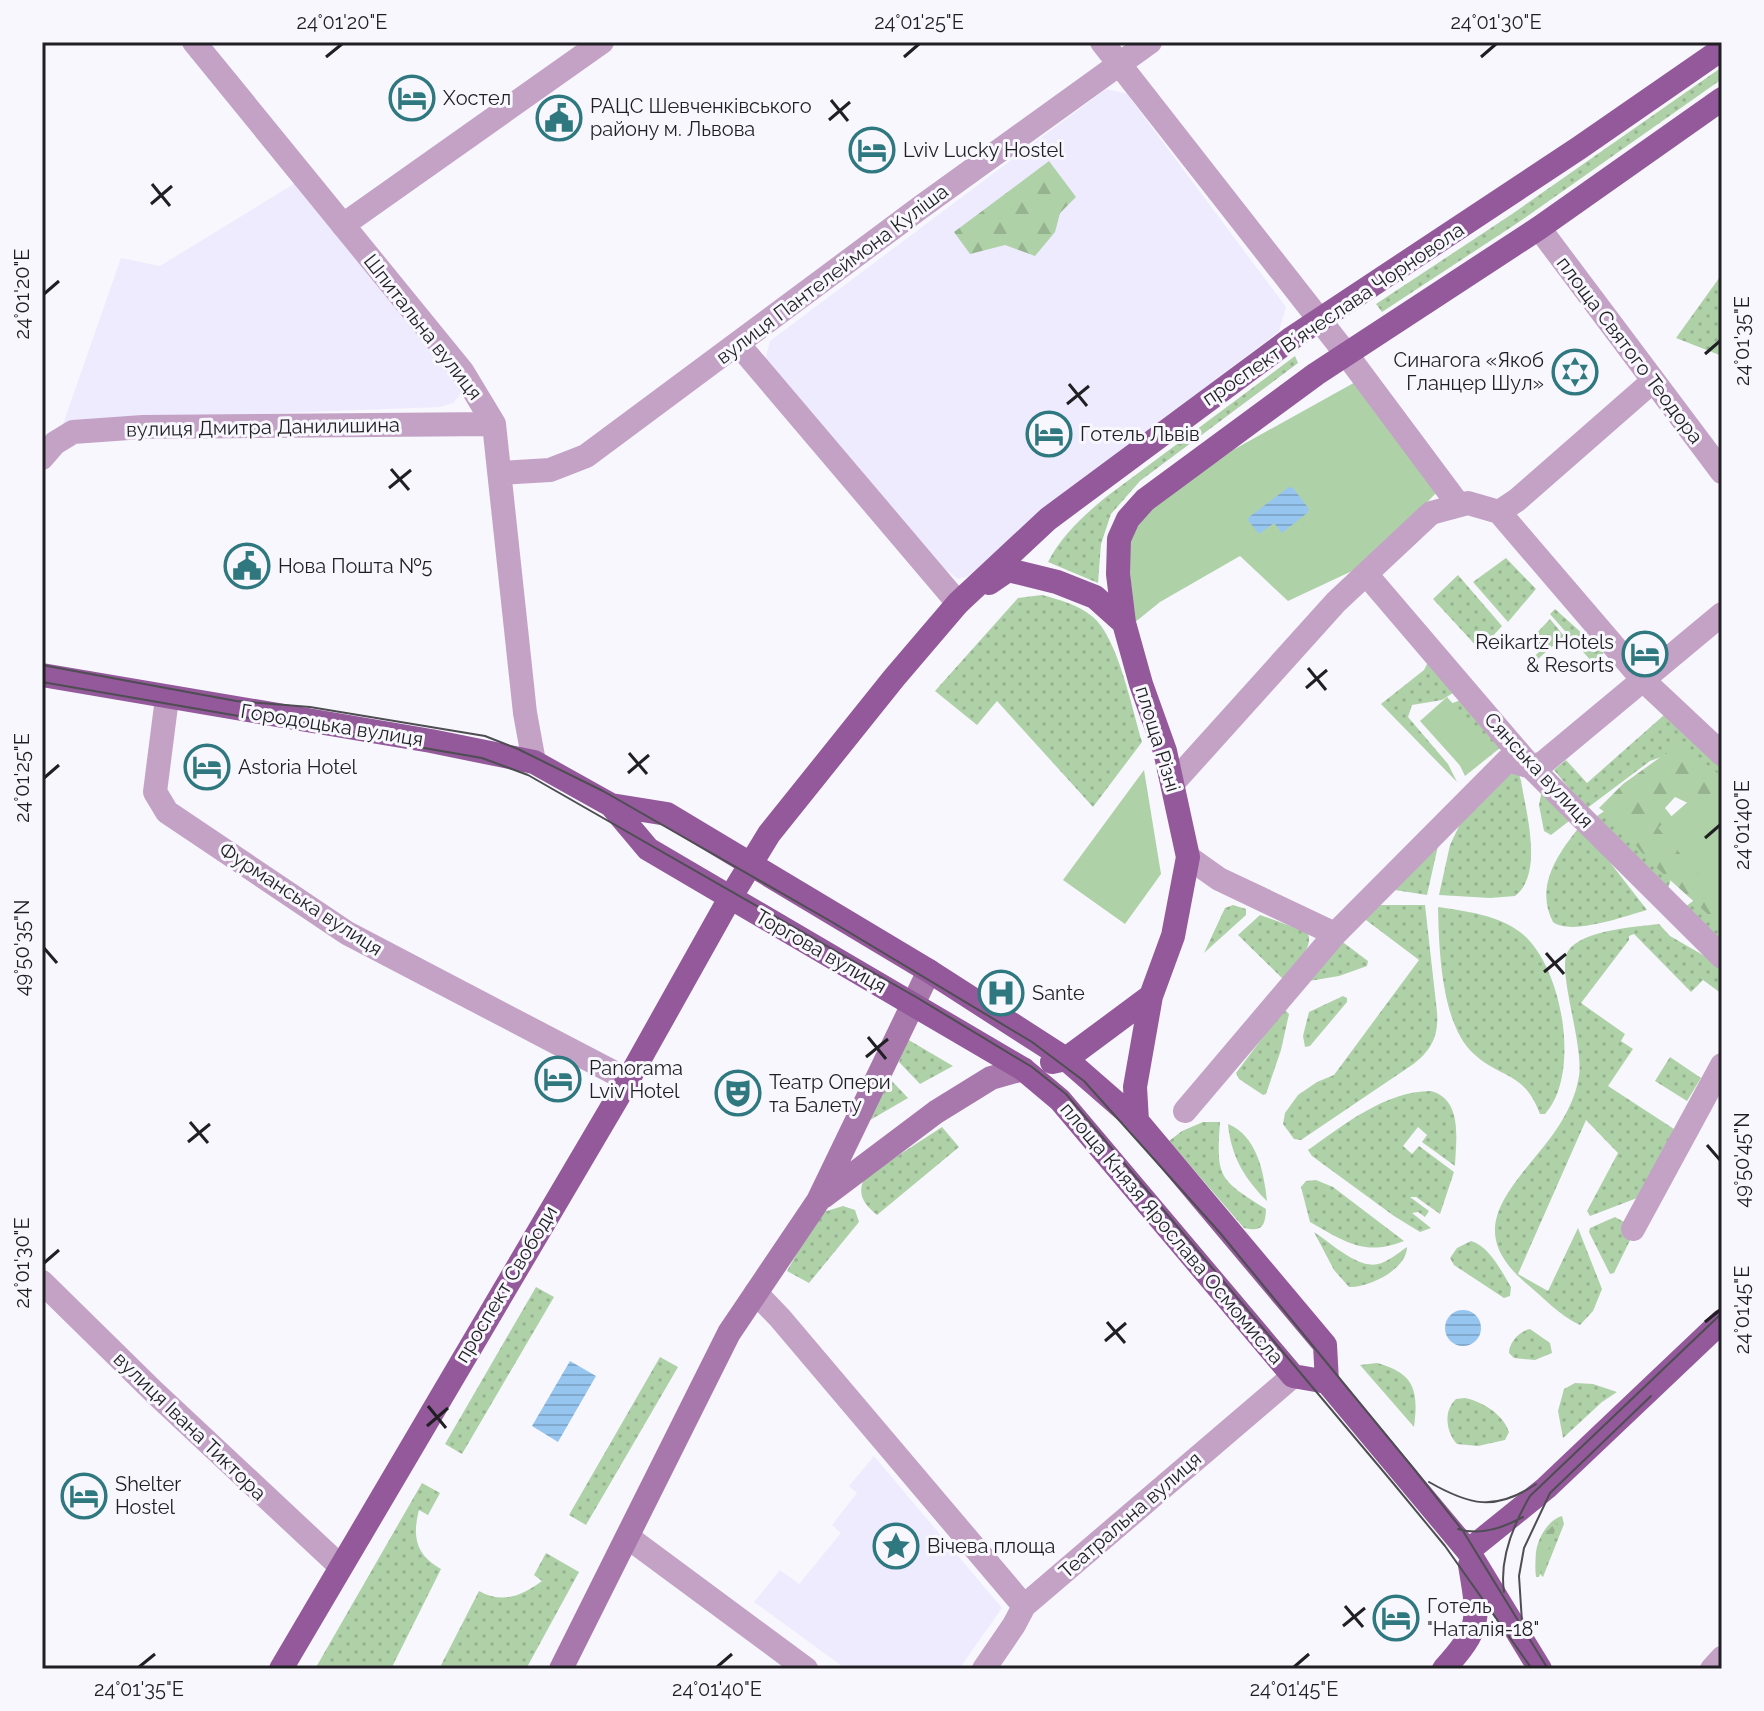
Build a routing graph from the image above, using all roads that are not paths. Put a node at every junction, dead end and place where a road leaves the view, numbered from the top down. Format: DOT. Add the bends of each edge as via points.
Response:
graph roads {
  1 [pos="194,42"];
  2 [pos="602,42"];
  3 [pos="1102,42"];
  4 [pos="1150,42"];
  5 [pos="1722,49"];
  6 [pos="1119,64"];
  7 [pos="1722,99"];
  8 [pos="343,225"];
  9 [pos="1539,228"];
  10 [pos="1320,321"];
  11 [pos="739,345"];
  12 [pos="1347,355"];
  13 [pos="1653,381"];
  14 [pos="494,424"];
  15 [pos="42,458"];
  16 [pos="1722,472"];
  17 [pos="501,473"];
  18 [pos="1145,500"];
  19 [pos="1458,504"];
  20 [pos="1499,512"];
  21 [pos="1366,574"];
  22 [pos="958,603"];
  23 [pos="1722,614"];
  24 [pos="1124,623"];
  25 [pos="42,675"];
  26 [pos="1643,680"];
  27 [pos="167,698"];
  28 [pos="1722,754"];
  29 [pos="534,762"];
  30 [pos="1531,767"];
  31 [pos="1173,783"];
  32 [pos="611,805"];
  33 [pos="1188,857"];
  34 [pos="751,863"];
  35 [pos="730,898"];
  36 [pos="1335,934"];
  37 [pos="1722,957"];
  38 [pos="929,971"];
  39 [pos="1151,996"];
  40 [pos="913,1004"];
  41 [pos="1066,1059"];
  42 [pos="1722,1065"];
  43 [pos="1023,1069"];
  44 [pos="628,1080"];
  45 [pos="1185,1111"];
  46 [pos="1137,1121"];
  47 [pos="818,1201"];
  48 [pos="1633,1229"];
  49 [pos="42,1282"];
  50 [pos="756,1293"];
  51 [pos="1722,1321"];
  52 [pos="1293,1376"];
  53 [pos="1327,1382"];
  54 [pos="629,1538"];
  55 [pos="1468,1551"];
  56 [pos="340,1566"];
  57 [pos="1024,1606"];
  58 [pos="1722,1658"];
  59 [pos="281,1669"];
  60 [pos="561,1669"];
  61 [pos="806,1669"];
  62 [pos="984,1669"];
  63 [pos="1444,1669"];
  64 [pos="1540,1669"];
  65 [pos="1712,1669"];
  1 -- 8 [label="street, Шпитальна вулиця"];
  2 -- 8 [label="street"];
  3 -- 6 [label="street"];
  4 -- 6 [label="street, вулиця Пантелеймона Куліша"];
  5 -- 10 [label="main road, проспект Вʼячеслава Чорновола"];
  6 -- 10 [label="street"];
  6 -- 11 [label="street, вулиця Пантелеймона Куліша"];
  7 -- 9 [label="main road, проспект Вʼячеслава Чорновола"];
  8 -- 14 [label="street, Шпитальна вулиця" via="462,371"];
  9 -- 12 [label="main road, проспект Вʼячеслава Чорновола"];
  9 -- 13 [label="street, площа Святого Теодора"];
  10 -- 12 [label="street"];
  10 -- 22 [label="main road, проспект Вʼячеслава Чорновола" via="1048,519"];
  11 -- 17 [label="street, вулиця Пантелеймона Куліша" via="586,456 550,470"];
  11 -- 22 [label="street"];
  12 -- 18 [label="main road, проспект Вʼячеслава Чорновола"];
  12 -- 19 [label="street"];
  13 -- 16 [label="street, площа Святого Теодора"];
  13 -- 20 [label="street"];
  14 -- 15 [label="street, вулиця Дмитра Данилишина" via="73,432"];
  14 -- 17 [label="street, Шпитальна вулиця"];
  17 -- 29 [label="street, Шпитальна вулиця"];
  18 -- 24 [label="main road, площа Різні" via="1119,539"];
  19 -- 20 [label="street"];
  19 -- 21 [label="street" via="1431,513"];
  20 -- 26 [label="street"];
  21 -- 30 [label="street, Сянська вулиця"];
  21 -- 31 [label="street"];
  22 -- 24 [label="main road" via="1008,570 1095,597"];
  22 -- 34 [label="main road, проспект Вʼячеслава Чорновола"];
  23 -- 26 [label="street"];
  24 -- 31 [label="main road, площа Різні"];
  25 -- 27 [label="main road, Городоцька вулиця"];
  26 -- 28 [label="street"];
  26 -- 30 [label="street" via="1543,763"];
  27 -- 29 [label="main road, Городоцька вулиця"];
  27 -- 44 [label="street, Фурманська вулиця" via="155,792 167,812 347,933"];
  29 -- 32 [label="main road, Городоцька вулиця"];
  30 -- 36 [label="street" via="1508,760"];
  30 -- 37 [label="street, Сянська вулиця"];
  31 -- 33 [label="main road, площа Різні"];
  32 -- 34 [label="main road, Городоцька вулиця" via="667,814"];
  32 -- 35 [label="main road, Городоцька вулиця" via="648,849"];
  33 -- 36 [label="street" via="1219,879"];
  33 -- 39 [label="main road" via="1173,936"];
  34 -- 35 [label="main road, проспект Вʼячеслава Чорновола"];
  34 -- 38 [label="main road, Торгова вулиця"];
  35 -- 40 [label="main road, Торгова вулиця"];
  35 -- 44 [label="main road, проспект Свободи"];
  36 -- 45 [label="street"];
  38 -- 40 [label="main road"];
  38 -- 41 [label="main road, Торгова вулиця"];
  39 -- 41 [label="main road"];
  39 -- 46 [label="main road" via="1135,1087"];
  40 -- 43 [label="main road, Торгова вулиця"];
  40 -- 47 [label="main road"];
  41 -- 43 [label="main road"];
  41 -- 46 [label="main road, площа Князя Ярослава Осмомисла"];
  42 -- 48 [label="street"];
  43 -- 47 [label="main road" via="991,1078 936,1112"];
  43 -- 52 [label="main road, площа Князя Ярослава Осмомисла" via="1060,1100"];
  44 -- 56 [label="main road, проспект Свободи"];
  46 -- 53 [label="main road, площа Князя Ярослава Осмомисла" via="1325,1345"];
  47 -- 50 [label="main road"];
  49 -- 56 [label="street, вулиця Івана Тиктора"];
  50 -- 54 [label="main road" via="729,1333"];
  50 -- 57 [label="street"];
  51 -- 55 [label="main road" via="1546,1488"];
  52 -- 53 [label="main road, площа Князя Ярослава Осмомисла"];
  52 -- 57 [label="street, Театральна вулиця"];
  53 -- 55 [label="main road"];
  54 -- 60 [label="main road"];
  54 -- 61 [label="street"];
  55 -- 63 [label="main road" via="1477,1621 1466,1646"];
  55 -- 64 [label="main road"];
  56 -- 59 [label="main road, проспект Свободи"];
  57 -- 62 [label="street, Театральна вулиця"];
  58 -- 65 [label="street"];
}
